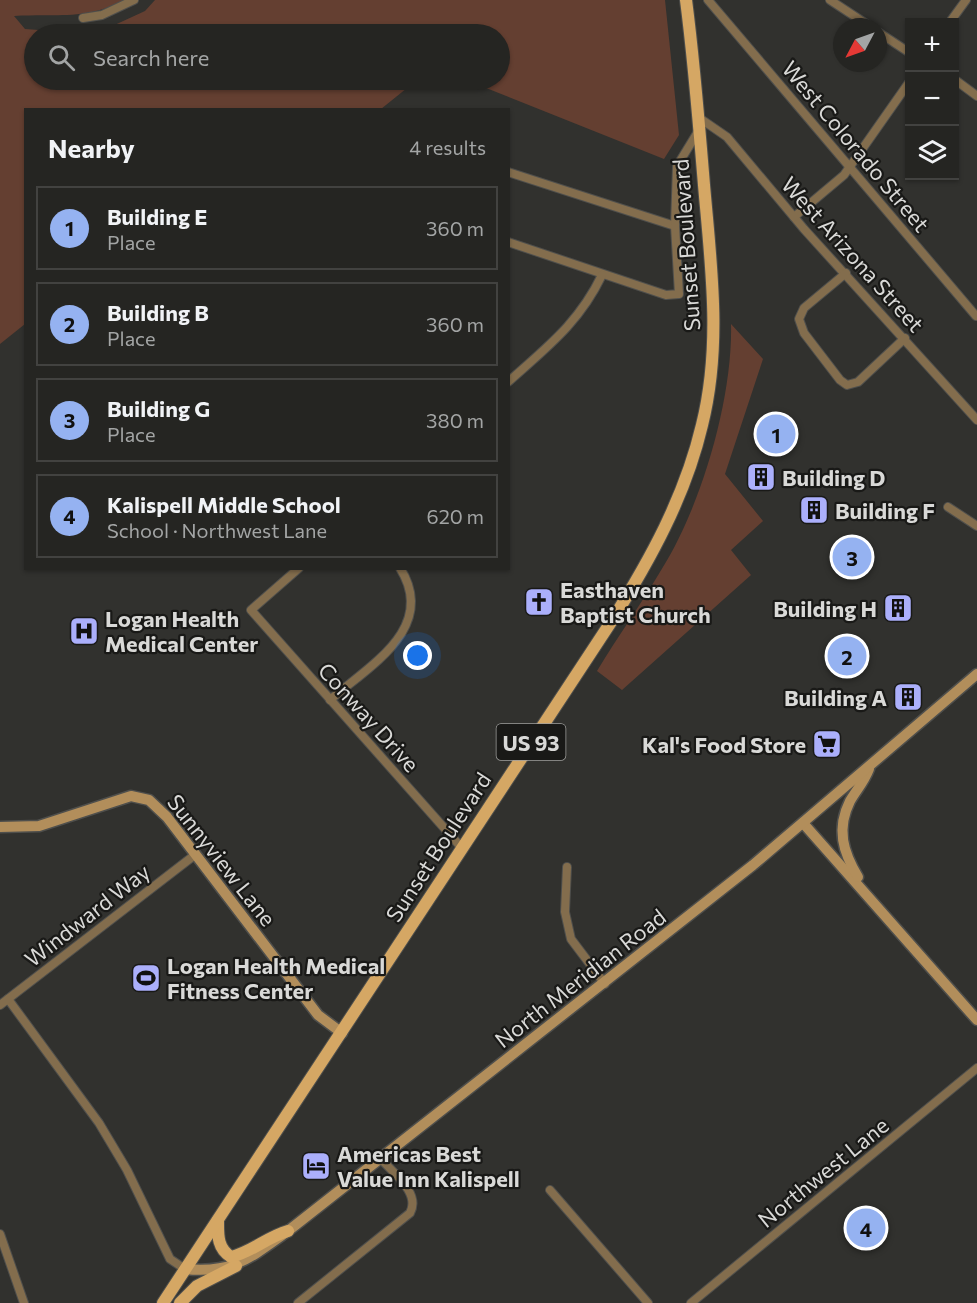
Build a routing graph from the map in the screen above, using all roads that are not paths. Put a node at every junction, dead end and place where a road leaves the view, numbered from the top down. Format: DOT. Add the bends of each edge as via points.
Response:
graph roads {
  1 [pos="134,0"];
  2 [pos="686,0"];
  3 [pos="708,0"];
  4 [pos="830,0"];
  5 [pos="966,0"];
  6 [pos="83,18"];
  7 [pos="857,18"];
  8 [pos="953,18"];
  9 [pos="887,38"];
  10 [pos="905,50"];
  11 [pos="959,83"];
  12 [pos="905,87"];
  13 [pos="977,96"];
  14 [pos="699,123"];
  15 [pos="850,167"];
  16 [pos="510,173"];
  17 [pos="794,217"];
  18 [pos="675,226"];
  19 [pos="510,243"];
  20 [pos="846,273"];
  21 [pos="602,275"];
  22 [pos="976,316"];
  23 [pos="905,338"];
  24 [pos="510,380"];
  25 [pos="977,420"];
  26 [pos="948,507"];
  27 [pos="977,526"];
  28 [pos="297,570"];
  29 [pos="401,570"];
  30 [pos="977,674"];
  31 [pos="330,700"];
  32 [pos="869,768"];
  33 [pos="803,823"];
  34 [pos="0,827"];
  35 [pos="462,847"];
  36 [pos="196,854"];
  37 [pos="567,867"];
  38 [pos="868,896"];
  39 [pos="605,984"];
  40 [pos="8,999"];
  41 [pos="0,1005"];
  42 [pos="977,1020"];
  43 [pos="342,1033"];
  44 [pos="977,1068"];
  45 [pos="381,1159"];
  46 [pos="550,1191"];
  47 [pos="218,1220"];
  48 [pos="288,1231"];
  49 [pos="0,1234"];
  50 [pos="236,1266"];
  51 [pos="185,1269"];
  52 [pos="23,1303"];
  53 [pos="163,1303"];
  54 [pos="180,1303"];
  55 [pos="298,1303"];
  56 [pos="648,1303"];
  57 [pos="692,1303"];
  1 -- 6 [label="street" via="102,15"];
  2 -- 14 [label="main road, Sunset Boulevard / US 93"];
  3 -- 15 [label="street, West Colorado Street"];
  4 -- 7 [label="street"];
  5 -- 8 [label="street"];
  9 -- 10 [label="street"];
  11 -- 13 [label="street"];
  12 -- 15 [label="street"];
  14 -- 17 [label="street, West Arizona Street" via="727,137"];
  14 -- 18 [label="street" via="677,166"];
  14 -- 35 [label="main road, Sunset Boulevard / US 93" via="714,328 711,381 689,471 640,576"];
  15 -- 17 [label="street"];
  15 -- 22 [label="street, West Colorado Street"];
  16 -- 18 [label="street"];
  17 -- 20 [label="street, West Arizona Street"];
  18 -- 21 [label="street" via="679,294 666,295"];
  19 -- 21 [label="street"];
  20 -- 23 [label="street, West Arizona Street"];
  20 -- 23 [label="street" via="804,308 799,319 804,333 840,380 847,385 858,382"];
  21 -- 24 [label="street" via="576,319"];
  23 -- 25 [label="street, West Arizona Street"];
  26 -- 27 [label="street"];
  28 -- 31 [label="street, Conway Drive" via="251,610"];
  29 -- 31 [label="street" via="410,587 411,615 407,628"];
  30 -- 32 [label="main road, North Meridian Road"];
  31 -- 35 [label="street, Conway Drive"];
  32 -- 33 [label="main road, North Meridian Road"];
  32 -- 38 [label="main road" via="844,816 842,829 843,847"];
  33 -- 38 [label="main road"];
  33 -- 39 [label="main road, North Meridian Road"];
  34 -- 36 [label="main road, Sunnyview Lane" via="39,826 122,797 139,796 160,808"];
  35 -- 43 [label="main road, Sunset Boulevard / US 93"];
  36 -- 40 [label="street, Windward Way"];
  36 -- 43 [label="main road, Sunnyview Lane" via="318,1015"];
  37 -- 39 [label="street" via="565,912 571,939"];
  38 -- 42 [label="main road"];
  39 -- 45 [label="main road, North Meridian Road"];
  40 -- 41 [label="street, Windward Way"];
  40 -- 51 [label="street" via="99,1123 127,1170 170,1259"];
  43 -- 47 [label="main road, Sunset Boulevard / US 93"];
  44 -- 57 [label="street, Northwest Lane"];
  45 -- 48 [label="main road, North Meridian Road"];
  45 -- 55 [label="street" via="412,1195 410,1213"];
  46 -- 56 [label="street"];
  47 -- 48 [label="main road" via="218,1241 231,1257"];
  47 -- 51 [label="main road, Sunset Boulevard / US 93"];
  48 -- 50 [label="main road, North Meridian Road"];
  49 -- 52 [label="street"];
  50 -- 51 [label="main road, North Meridian Road"];
  50 -- 54 [label="main road" via="197,1286"];
  51 -- 53 [label="main road, Sunset Boulevard / US 93"];
}
